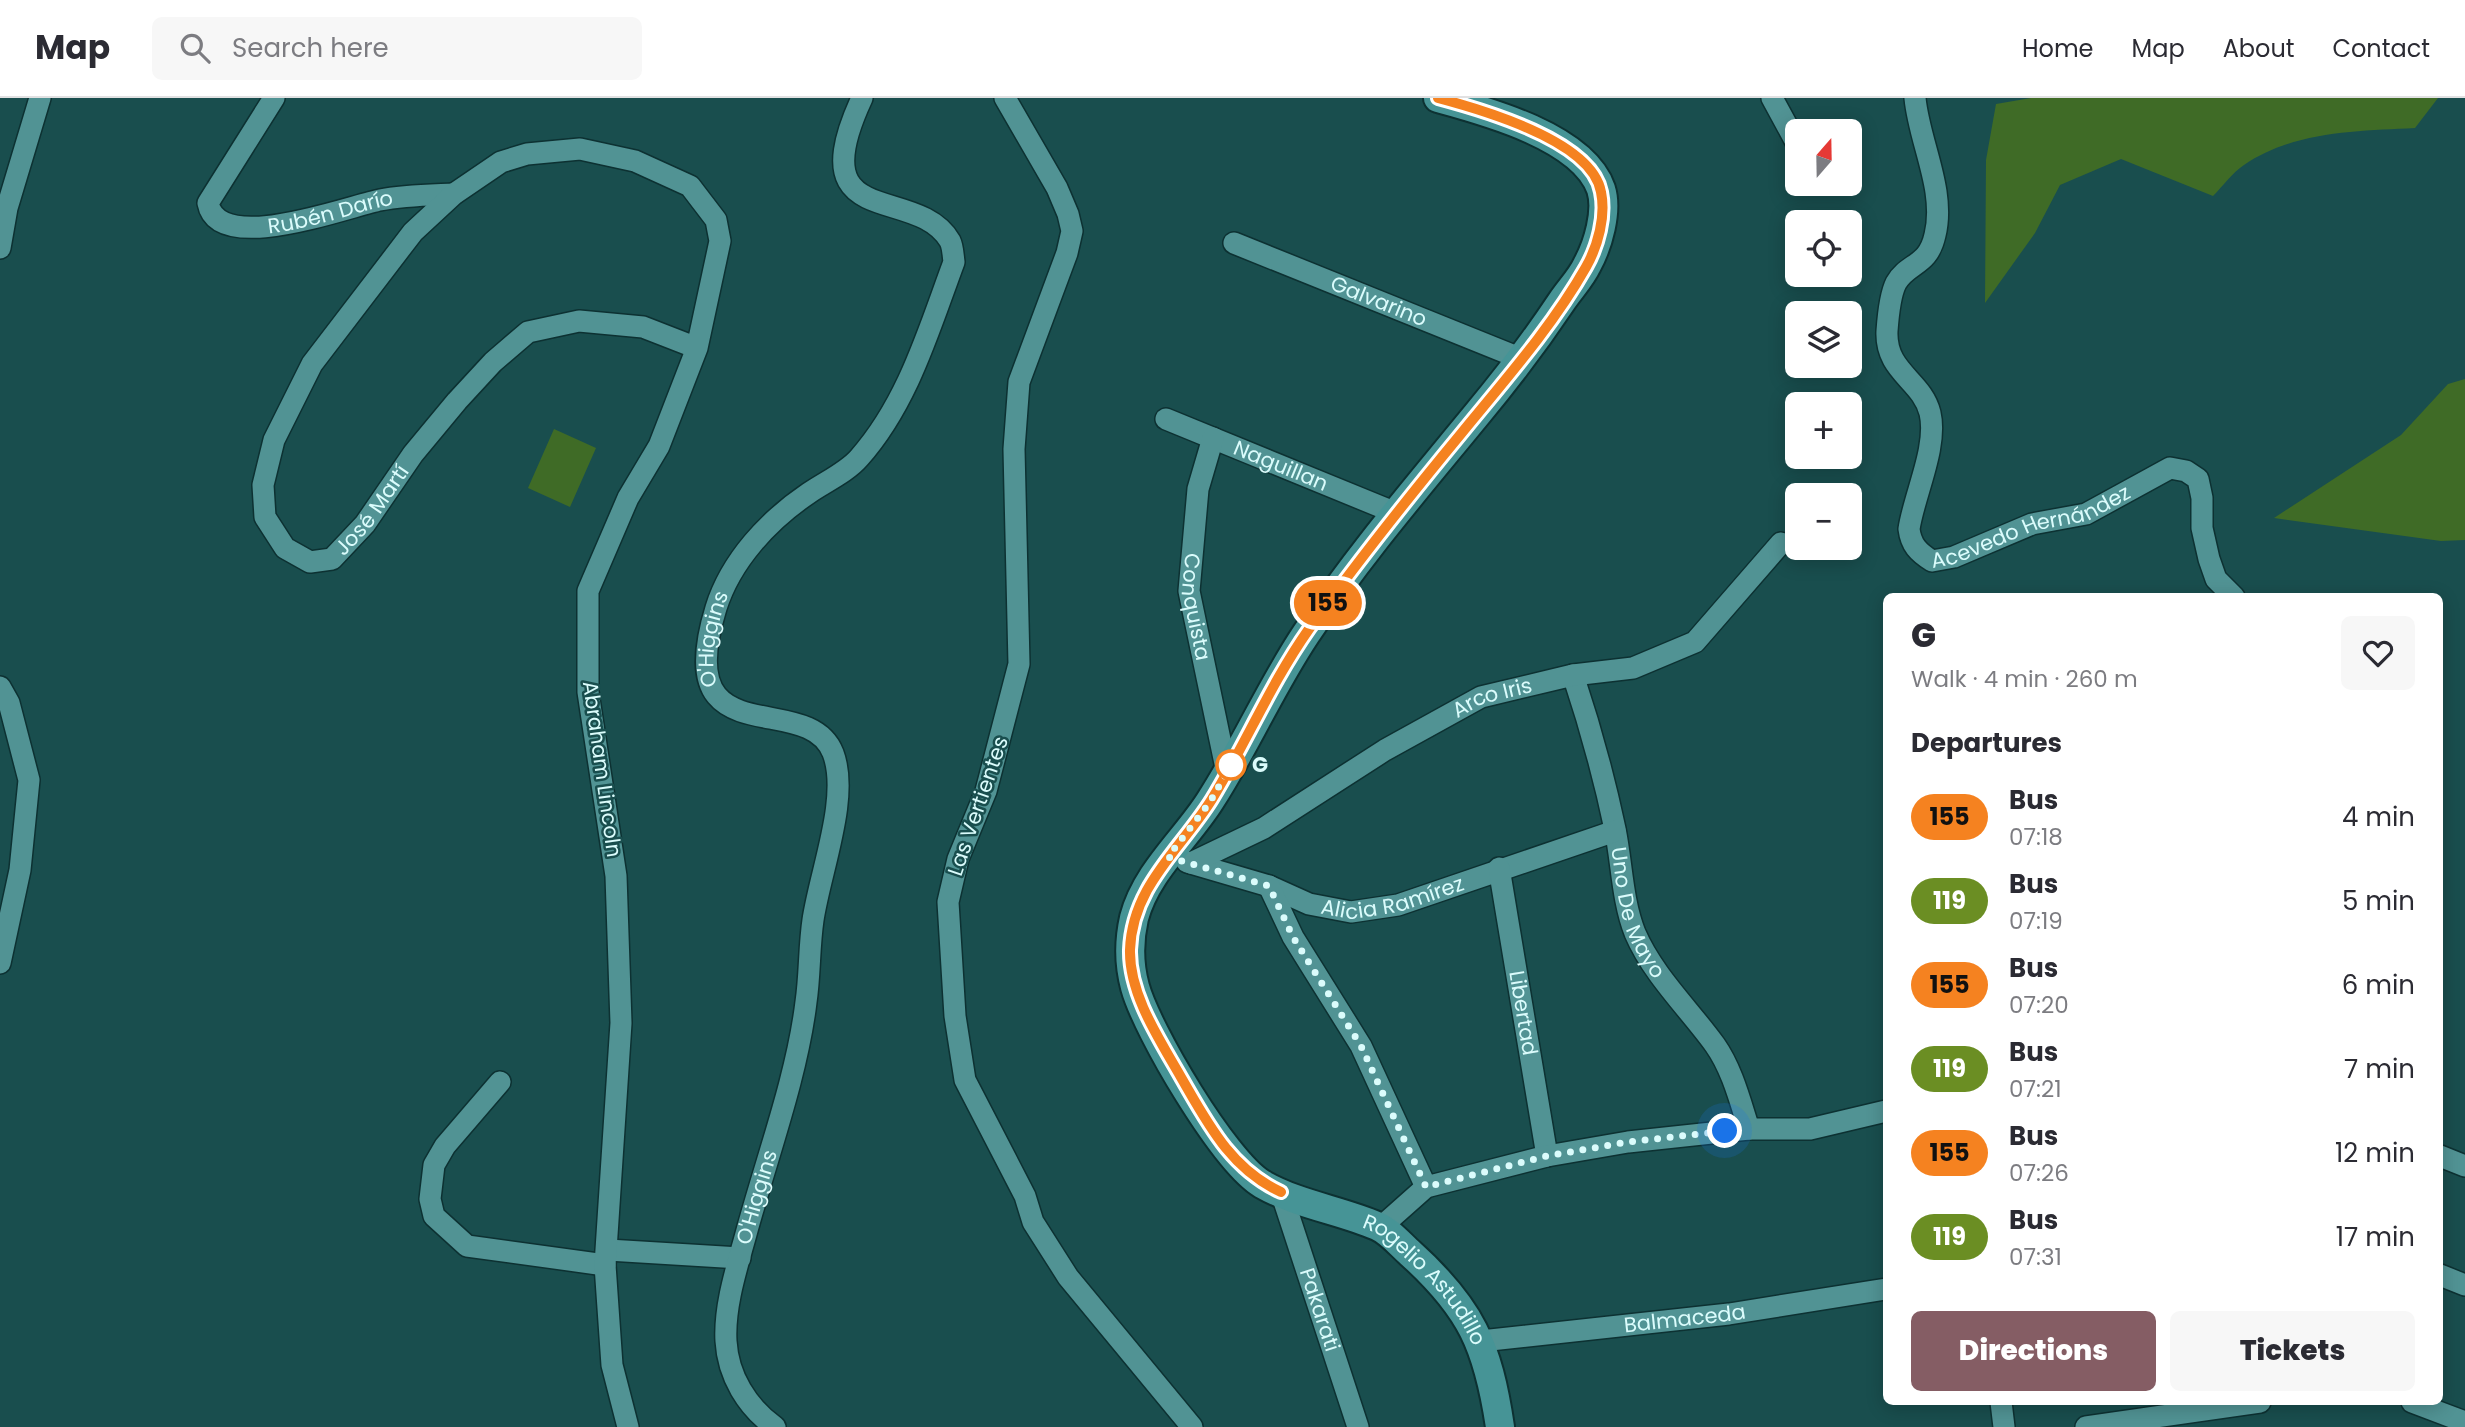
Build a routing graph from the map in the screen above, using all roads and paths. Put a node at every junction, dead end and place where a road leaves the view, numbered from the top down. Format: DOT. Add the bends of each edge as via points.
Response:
graph roads {
  1 [pos="40,98"];
  2 [pos="274,98"];
  3 [pos="862,98"];
  4 [pos="1004,98"];
  5 [pos="1438,98"];
  6 [pos="1772,98"];
  7 [pos="1915,98"];
  8 [pos="1785,122"];
  9 [pos="454,194"];
  10 [pos="1234,243"];
  11 [pos="0,248"];
  12 [pos="697,348"];
  13 [pos="1522,359"];
  14 [pos="1166,419"];
  15 [pos="1213,438"];
  16 [pos="1396,513"];
  17 [pos="1781,543"];
  18 [pos="2230,593"];
  19 [pos="1573,676"];
  20 [pos="0,687"];
  21 [pos="1227,773"];
  22 [pos="1615,831"];
  23 [pos="1180,860"];
  24 [pos="1499,868"];
  25 [pos="1269,886"];
  26 [pos="0,963"];
  27 [pos="500,1082"];
  28 [pos="1883,1112"];
  29 [pos="1749,1129"];
  30 [pos="1547,1156"];
  31 [pos="2443,1157"];
  32 [pos="2465,1166"];
  33 [pos="1426,1187"];
  34 [pos="1281,1192"];
  35 [pos="1381,1227"];
  36 [pos="606,1258"];
  37 [pos="740,1258"];
  38 [pos="2443,1276"];
  39 [pos="2465,1285"];
  40 [pos="1883,1289"];
  41 [pos="1481,1341"];
  42 [pos="2001,1405"];
  43 [pos="2244,1405"];
  44 [pos="2420,1405"];
  45 [pos="2465,1422"];
  46 [pos="2141,1424"];
  47 [pos="767,1425"];
  48 [pos="628,1427"];
  49 [pos="1192,1427"];
  50 [pos="1358,1427"];
  51 [pos="1500,1427"];
  52 [pos="2004,1427"];
  53 [pos="2086,1427"];
  1 -- 11 [label="street" via="7,208"];
  2 -- 9 [label="street, Rubén Darío" via="208,203 210,214 219,222 270,227 381,200"];
  3 -- 37 [label="street, O'Higgins" via="845,149 850,184 873,202 936,225 951,242 954,262 888,423 856,462 758,534 716,606 706,664 717,698 741,713 801,724 820,735 832,750 838,774 839,806 812,925 803,1025"];
  4 -- 49 [label="street, Las Vertientes" via="1057,188 1072,232 1019,382 1014,449 1019,664 986,791 958,859 948,902 955,1016 965,1080 1025,1196 1033,1222 1068,1277"];
  5 -- 13 [label="street, Rogelio Astudillo" via="1529,128 1580,156 1601,190 1602,225 1587,265"];
  6 -- 8 [label="street"];
  7 -- 18 [label="street, Acevedo Hernández" via="1938,212 1927,257 1896,283 1887,332 1891,358 1922,394 1930,414 1929,444 1910,542 1932,561 1954,557 2032,524 2086,514 2170,468 2198,479 2210,559 2216,579"];
  9 -- 12 [label="street, Abraham Lincoln" via="502,162 527,154 580,149 635,161 690,186 716,220 720,241"];
  9 -- 12 [label="street, José Martí" via="413,232 312,364 274,440 263,485 265,517 285,548 310,562 332,559 365,524 457,401 528,332 579,321 643,327"];
  10 -- 13 [label="street, Galvarino"];
  12 -- 36 [label="street, Abraham Lincoln" via="659,446 628,498 588,591 588,692 616,876 621,1010"];
  13 -- 16 [label="street, Rogelio Astudillo"];
  14 -- 15 [label="street, Naguillan"];
  15 -- 16 [label="street, Naguillan"];
  15 -- 21 [label="street, Conquista" via="1198,489 1189,591"];
  16 -- 21 [label="street, Rogelio Astudillo" via="1293,653"];
  17 -- 19 [label="street, Arco Iris" via="1695,642 1633,668"];
  19 -- 22 [label="street, Uno De Mayo" via="1595,739"];
  19 -- 23 [label="street, Arco Iris" via="1481,697 1385,750 1264,828"];
  20 -- 26 [label="street" via="9,703 29,780 20,870"];
  21 -- 23 [label="street, Rogelio Astudillo"];
  22 -- 24 [label="street, Alicia Ramírez"];
  22 -- 29 [label="street, Uno De Mayo" via="1635,933 1655,967 1717,1047"];
  23 -- 25 [label="street, Alicia Ramírez"];
  23 -- 34 [label="street, Rogelio Astudillo" via="1149,883 1135,917 1130,952 1136,989 1209,1127 1238,1165 1260,1183"];
  24 -- 25 [label="street, Alicia Ramírez" via="1398,905 1351,912 1309,904"];
  24 -- 30 [label="street, Libertad"];
  25 -- 33 [label="street" via="1293,937 1361,1046"];
  27 -- 36 [label="street" via="434,1164 430,1182 434,1216 467,1246"];
  28 -- 29 [label="street" via="1810,1129"];
  29 -- 30 [label="street"];
  30 -- 33 [label="street"];
  31 -- 32 [label="street"];
  33 -- 35 [label="street"];
  34 -- 35 [label="street, Rogelio Astudillo" via="1326,1212"];
  34 -- 50 [label="street, Pakarati"];
  35 -- 41 [label="street, Rogelio Astudillo" via="1452,1292"];
  36 -- 37 [label="street"];
  36 -- 48 [label="street, Abraham Lincoln" via="612,1365"];
  37 -- 47 [label="street, O'Higgins" via="726,1328 728,1358 747,1399"];
  38 -- 39 [label="street"];
  40 -- 41 [label="street, Balmaceda" via="1729,1314"];
  41 -- 51 [label="street, Rogelio Astudillo"];
  42 -- 52 [label="street"];
  43 -- 46 [label="street"];
  44 -- 45 [label="street"];
  46 -- 53 [label="street"];
}
